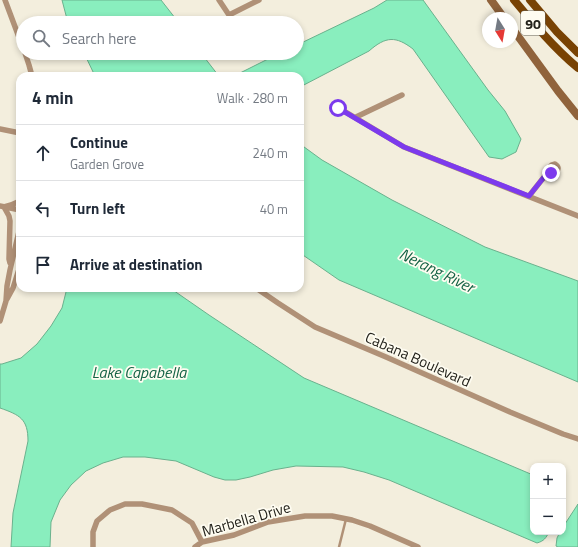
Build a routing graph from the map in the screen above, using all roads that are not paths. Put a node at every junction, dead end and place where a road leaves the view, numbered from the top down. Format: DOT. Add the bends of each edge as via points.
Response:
graph roads {
  1 [pos="5,0"];
  2 [pos="219,0"];
  3 [pos="259,0"];
  4 [pos="491,0"];
  5 [pos="514,0"];
  6 [pos="530,0"];
  7 [pos="500,12"];
  8 [pos="16,29"];
  9 [pos="518,36"];
  10 [pos="578,53"];
  11 [pos="27,60"];
  12 [pos="578,68"];
  13 [pos="31,72"];
  14 [pos="402,95"];
  15 [pos="338,108"];
  16 [pos="578,116"];
  17 [pos="356,117"];
  18 [pos="0,129"];
  19 [pos="16,131"];
  20 [pos="548,172"];
  21 [pos="529,196"];
  22 [pos="16,203"];
  23 [pos="2,206"];
  24 [pos="16,209"];
  25 [pos="578,216"];
  26 [pos="16,244"];
  27 [pos="11,265"];
  28 [pos="16,279"];
  29 [pos="262,292"];
  30 [pos="6,301"];
  31 [pos="0,321"];
  32 [pos="578,439"];
  33 [pos="346,519"];
  34 [pos="202,542"];
  35 [pos="93,547"];
  36 [pos="195,547"];
  37 [pos="339,547"];
  38 [pos="418,547"];
  1 -- 8 [label="street"];
  2 -- 3 [label="street" via="229,15"];
  4 -- 7 [label="street"];
  5 -- 12 [label="main road, 90" via="540,31"];
  6 -- 10 [label="main road, 90"];
  9 -- 16 [label="street"];
  11 -- 13 [label="street"];
  14 -- 17 [label="street"];
  15 -- 17 [label="street"];
  17 -- 21 [label="street" via="404,147"];
  18 -- 19 [label="street"];
  20 -- 21 [label="street"];
  21 -- 25 [label="street"];
  22 -- 23 [label="street"];
  23 -- 24 [label="street"];
  23 -- 27 [label="street" via="10,221"];
  26 -- 27 [label="street"];
  27 -- 30 [label="street" via="6,286"];
  28 -- 30 [label="street"];
  29 -- 32 [label="street, Cabana Boulevard" via="315,327"];
  30 -- 31 [label="street"];
  33 -- 34 [label="street, Marbella Drive" via="305,516 268,522 234,535"];
  33 -- 37 [label="lane"];
  33 -- 38 [label="street, Marbella Drive" via="370,526"];
  34 -- 35 [label="street" via="192,523 172,510 142,504 125,504 110,510 97,522 93,532"];
  34 -- 36 [label="street, Marbella Drive"];
}
